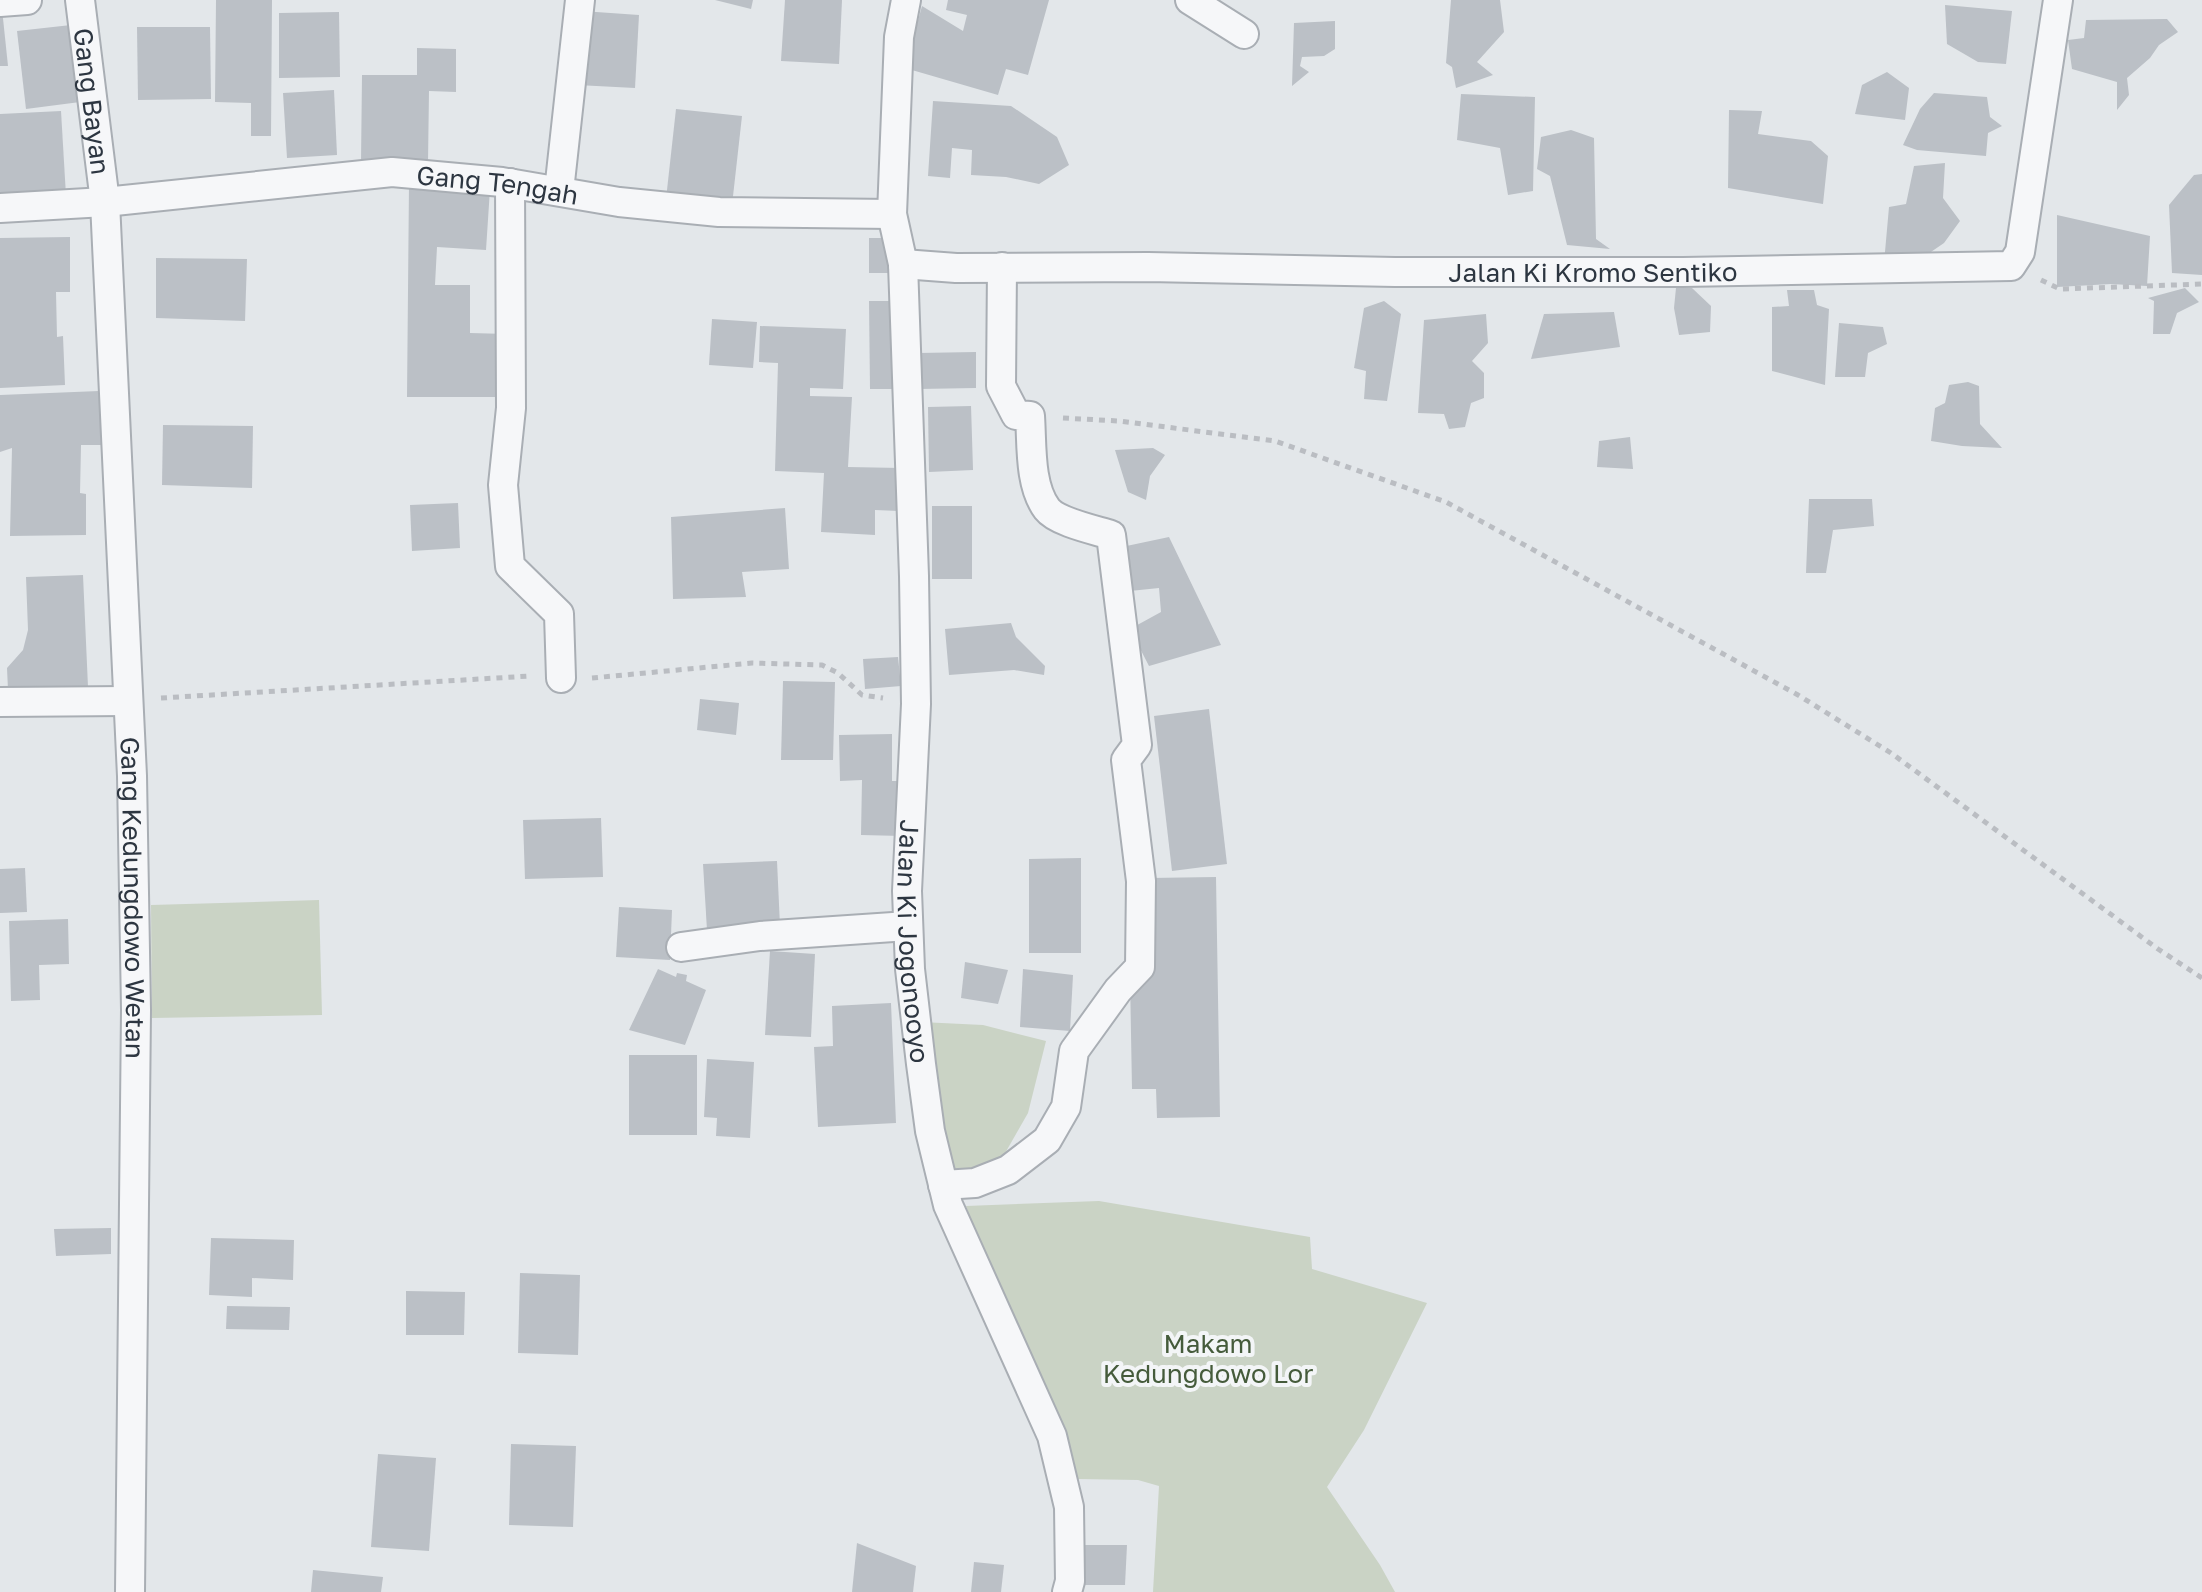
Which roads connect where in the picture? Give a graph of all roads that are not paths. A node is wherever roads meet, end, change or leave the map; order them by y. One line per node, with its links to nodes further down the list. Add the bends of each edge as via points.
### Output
1 (27, 0): 7 (street)
2 (80, 0): 11 (street, Gang Bayan)
3 (580, 0): 10 (street)
4 (906, 0): 13 (street, Jalan Ki Jogonooyo, via 899,37)
5 (1190, 0): 8 (street)
6 (2058, 0): 15 (street, Jalan Ki Kromo Sentiko, via 2020,252 2011,266 1577,272)
7 (0, 2)
8 (1244, 34)
9 (510, 183): 10 (street, Gang Tengah); 11 (street, Gang Tengah, via 392,172); 16 (street, via 511,408 503,485 510,566 559,614)
10 (559, 191): 13 (street, Gang Tengah, via 719,212)
11 (105, 202): 12 (street, Gang Tengah); 17 (street, Gang Kedungdowo Wetan)
12 (0, 208)
13 (892, 214): 14 (street, Jalan Ki Jogonooyo)
14 (903, 264): 15 (street, Jalan Ki Kromo Sentiko); 19 (street, Jalan Ki Jogonooyo, via 916,704)
15 (1002, 267): 21 (street, via 1001,386 1016,415 1030,416 1036,484 1048,510 1111,535 1137,745 1126,760 1141,881 1140,967 1074,1051 1066,1107 1047,1140 1008,1170 975,1183)
16 (561, 678)
17 (127, 701): 18 (street); 22 (street, Gang Kedungdowo Wetan, via 136,1010)
18 (0, 702)
19 (908, 926): 20 (street); 21 (street, Jalan Ki Jogonooyo, via 930,1131)
20 (681, 947)
21 (943, 1185): 23 (street, Jalan Ki Jogonooyo, via 1052,1436 1069,1507)
22 (130, 1592)
23 (1067, 1592)

